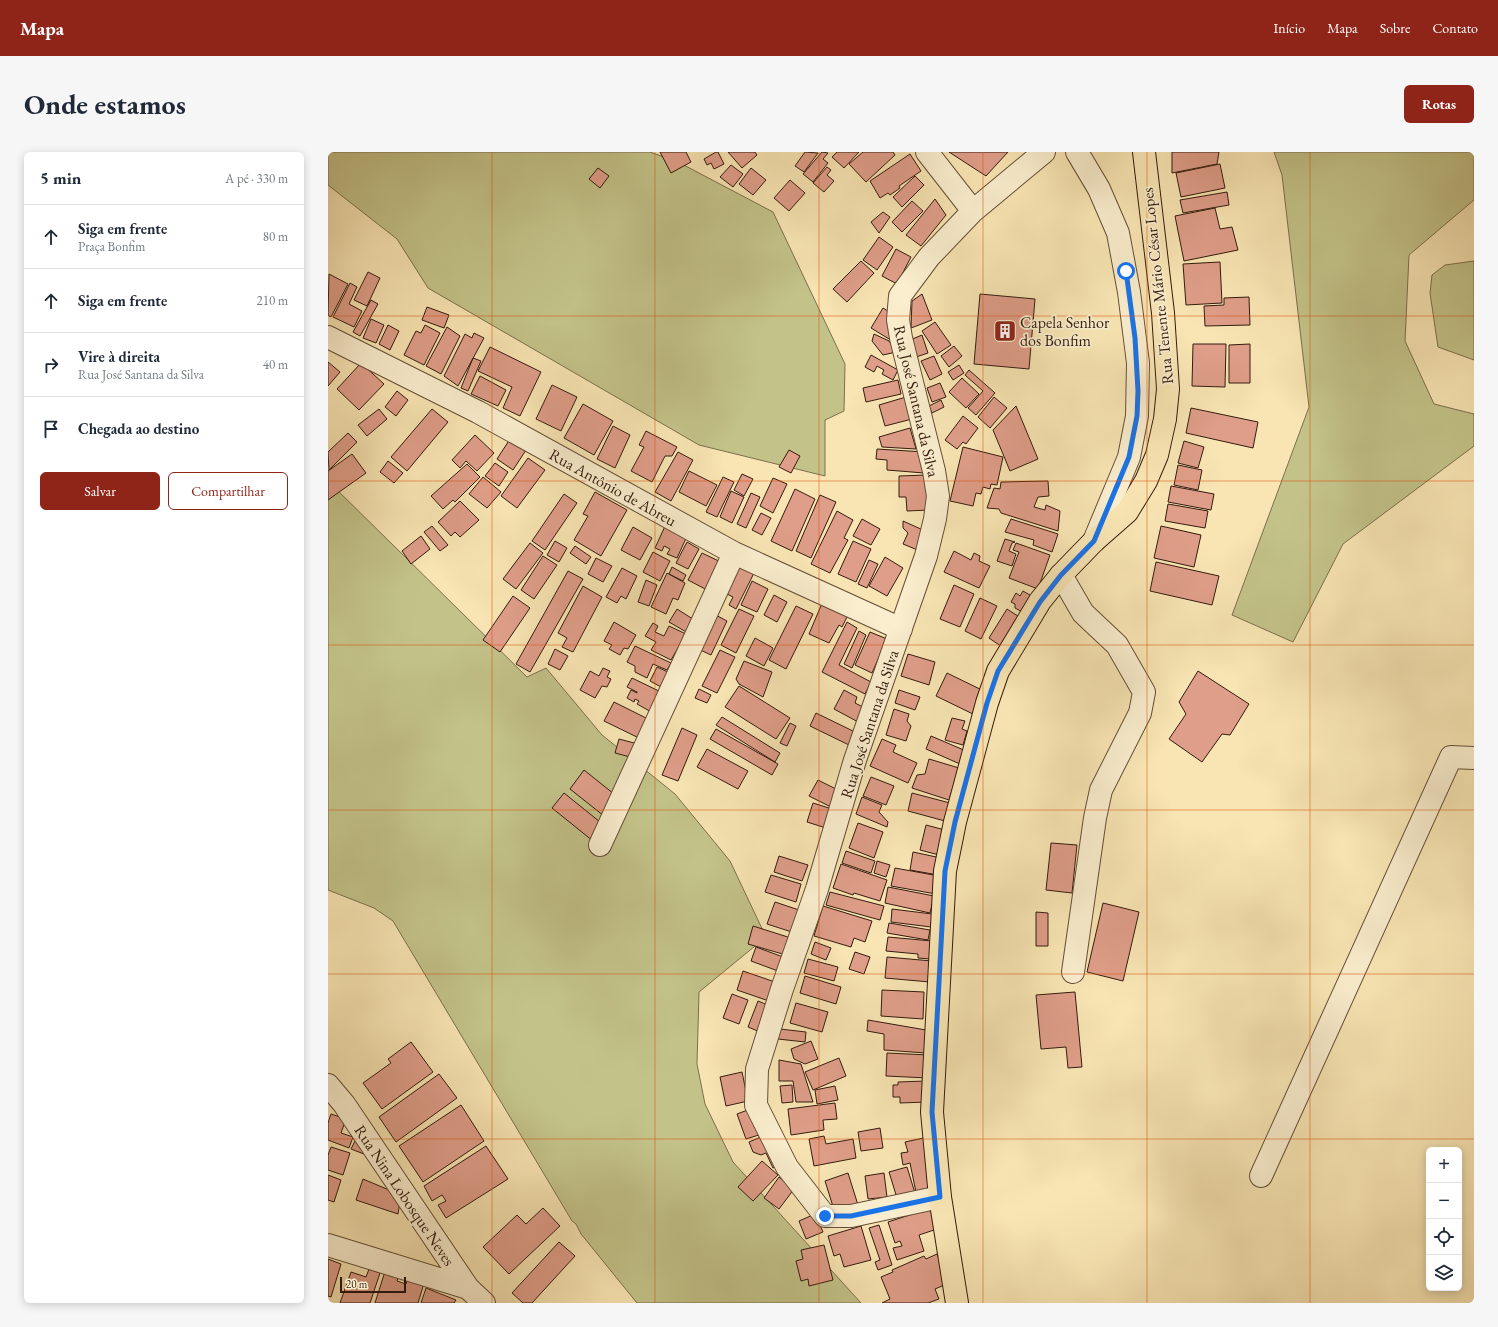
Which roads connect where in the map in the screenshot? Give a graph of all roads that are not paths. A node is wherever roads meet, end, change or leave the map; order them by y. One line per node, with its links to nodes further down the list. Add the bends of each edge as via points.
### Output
1 (927, 152): 5 (street)
2 (1044, 152): 5 (street, Rua José Santana da Silva)
3 (1078, 152): 7 (street, via 1099,189 1118,233 1138,363 1137,416 1129,457)
4 (1143, 152): 7 (main road, Rua Tenente Mário César Lopes, via 1163,313 1168,389 1165,419 1157,455 1146,481 1127,512)
5 (972, 211): 10 (street, Rua José Santana da Silva, via 929,257 900,296 898,320 901,338 938,496 926,556)
6 (328, 337): 8 (street, Rua Antônio de Abreu, via 478,412)
7 (1094, 541): 9 (main road, Rua Tenente Mário César Lopes)
8 (734, 553): 10 (street, Rua Antônio de Abreu); 12 (street)
9 (1061, 575): 13 (street, via 1083,613 1117,645 1144,692 1140,713 1101,790); 16 (main road, Rua Tenente Mário César Lopes, via 1040,602 998,671 987,703 945,871 932,1112)
10 (901, 629): 16 (street, Rua José Santana da Silva, via 855,760 817,889 768,1031 757,1069 756,1105 787,1167 825,1216 851,1216)
11 (1474, 758): 15 (street, via 1451,757)
12 (600, 845)
13 (1073, 972)
14 (328, 1085): 18 (street, Rua Nina Lobosque Neves, via 344,1104)
15 (1261, 1176)
16 (940, 1197): 20 (main road, Rua Tenente Mário César Lopes)
17 (328, 1245): 18 (street)
18 (468, 1288): 19 (street, Rua Nina Lobosque Neves)
19 (484, 1303)
20 (957, 1303)

